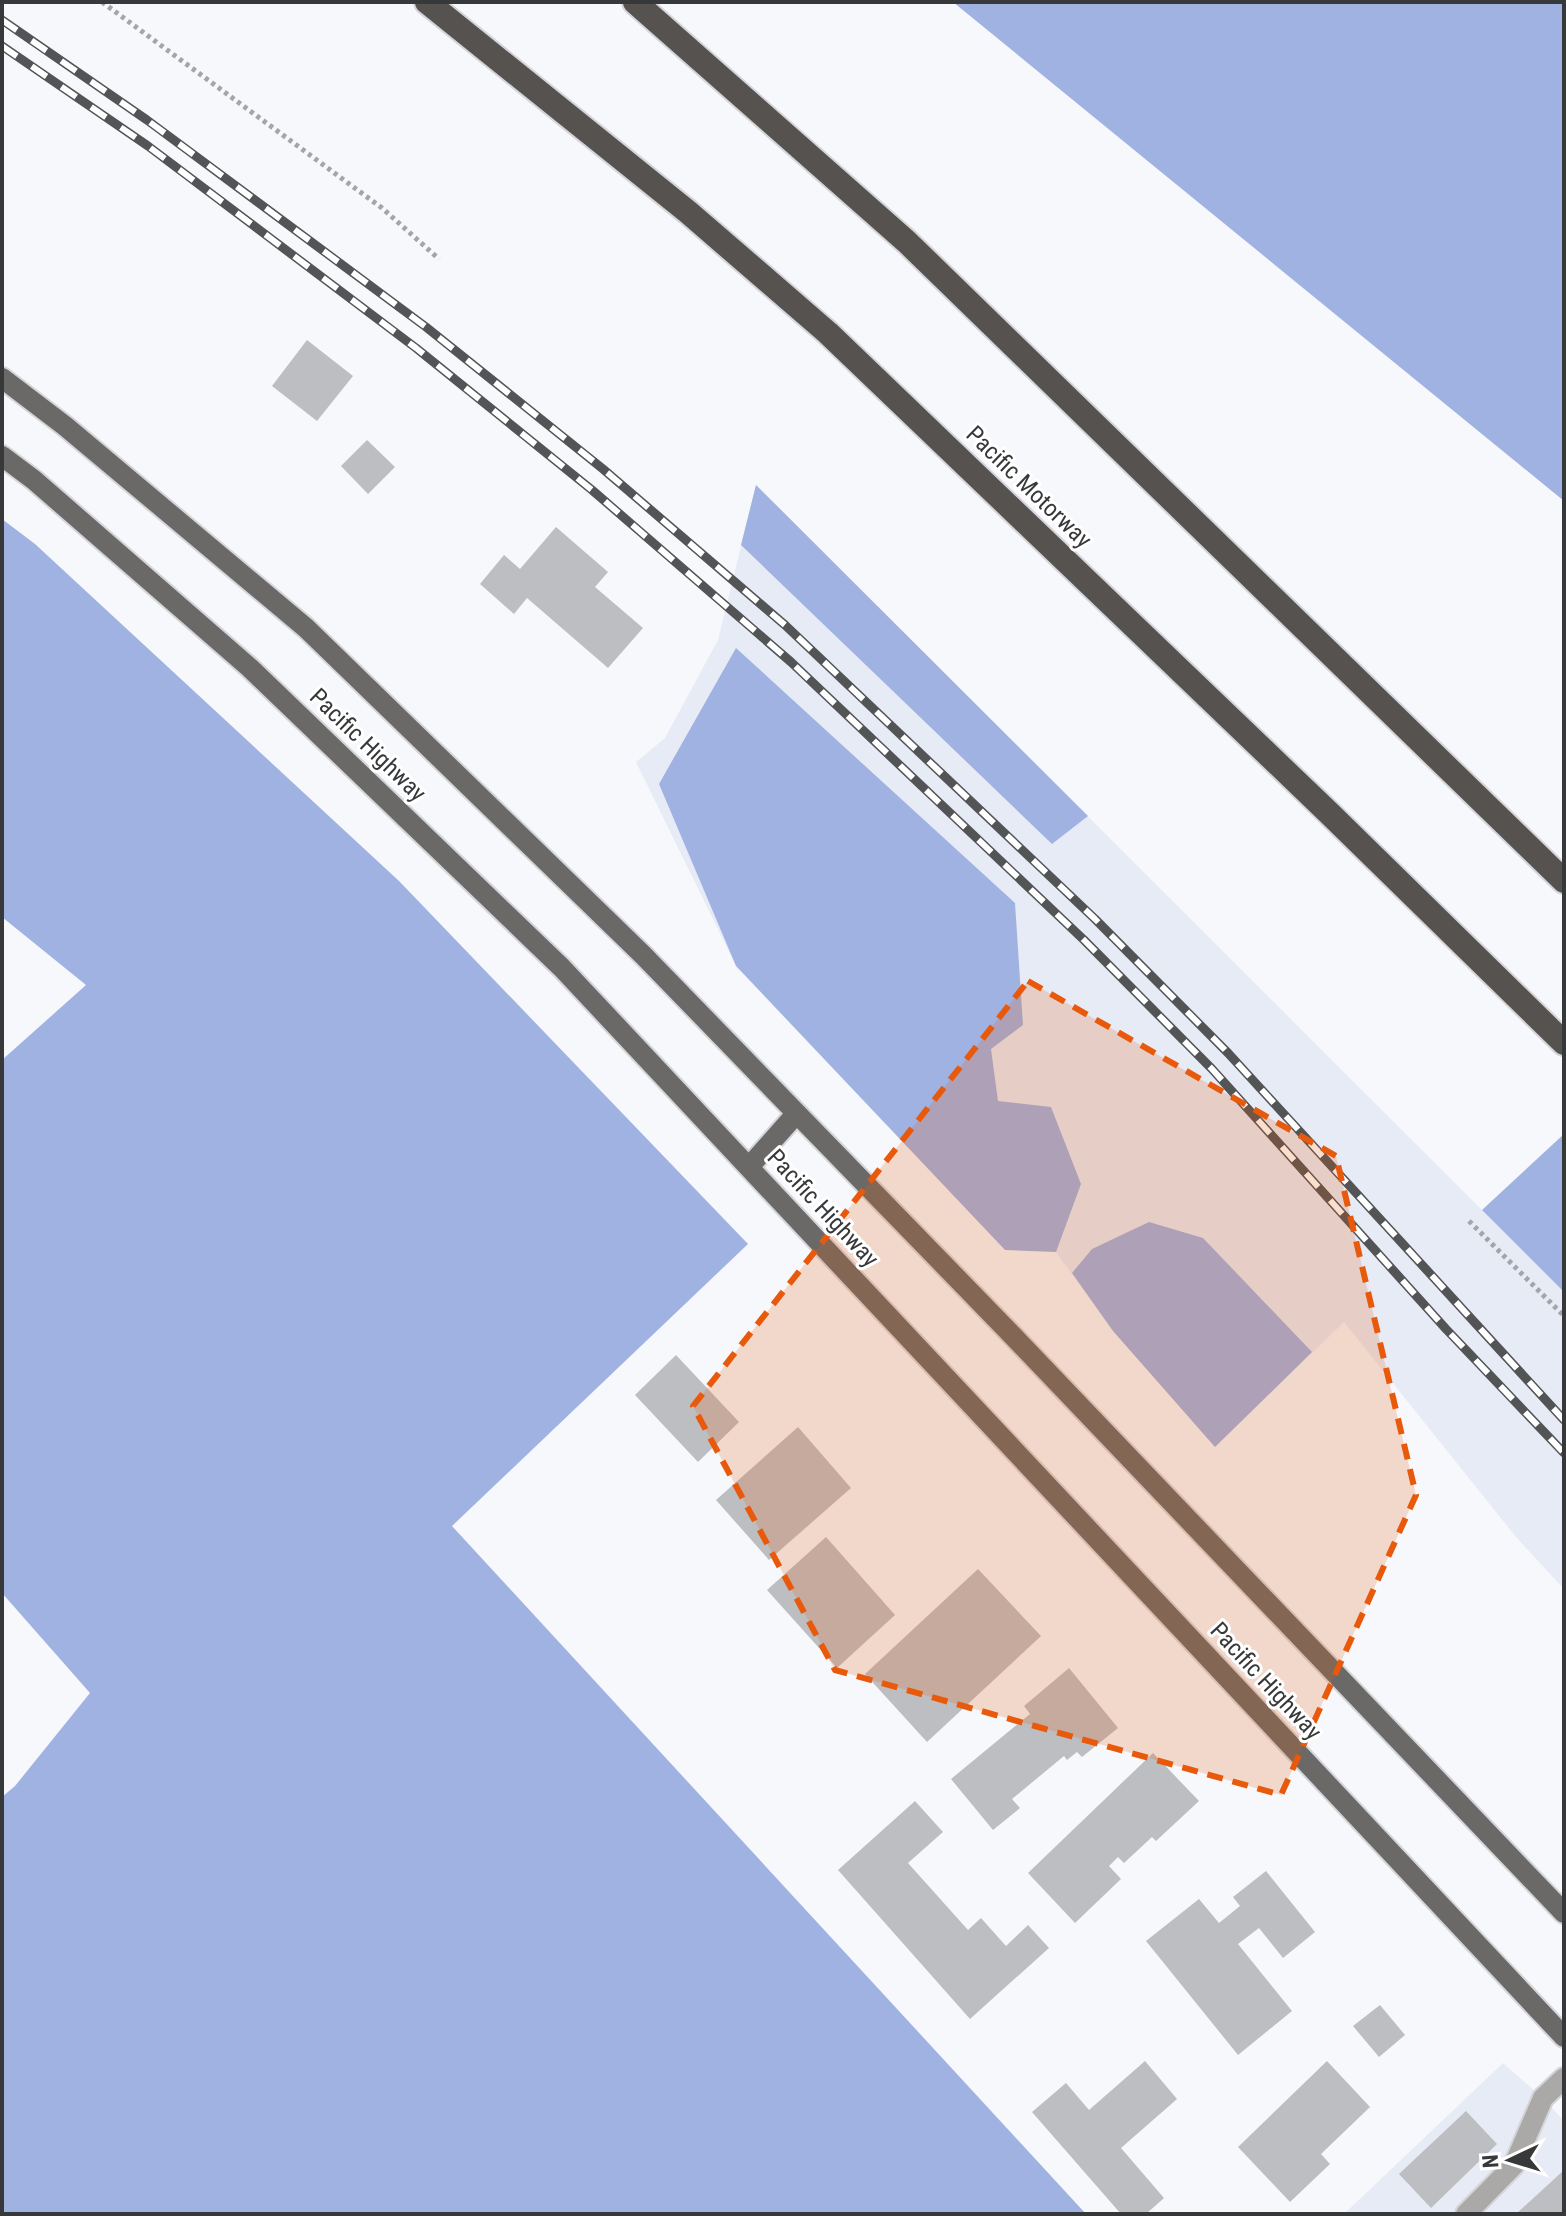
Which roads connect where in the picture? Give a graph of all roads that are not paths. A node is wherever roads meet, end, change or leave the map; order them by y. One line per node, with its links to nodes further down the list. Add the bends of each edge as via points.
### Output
1 (427, 2): 6 (highway, Pacific Motorway, via 688,212 828,333)
2 (635, 2): 5 (highway, via 907,242)
3 (2, 378): 7 (main road, Pacific Highway, via 306,628 643,955)
4 (2, 456): 8 (main road, Pacific Highway, via 250,668 562,968)
5 (1564, 881)
6 (1564, 1043)
7 (796, 1114): 8 (main road); 9 (main road, Pacific Highway)
8 (749, 1167): 10 (main road, Pacific Highway)
9 (1564, 1913)
10 (1564, 2037)
11 (1564, 2078): 12 (lane, via 1543,2098 1514,2165)
12 (1466, 2214)

